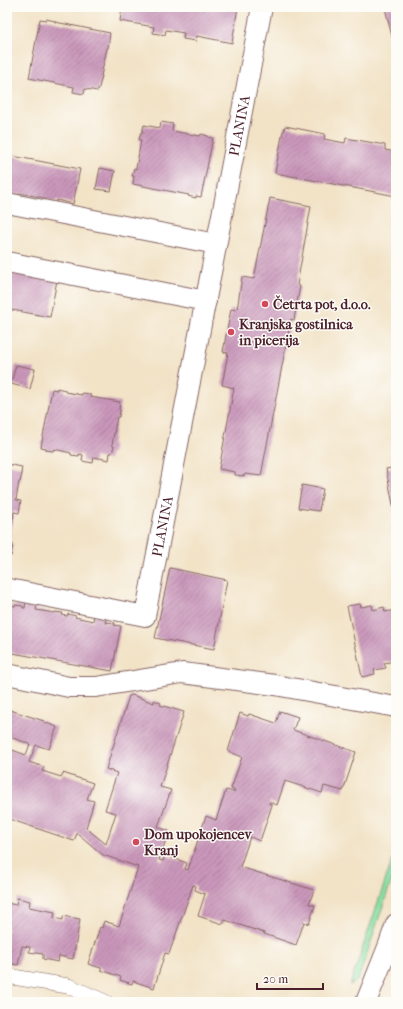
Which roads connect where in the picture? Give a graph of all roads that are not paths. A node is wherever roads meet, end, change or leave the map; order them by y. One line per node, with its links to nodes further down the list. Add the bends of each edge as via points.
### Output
1 (262, 7): 3 (street, PLANINA)
2 (7, 203): 3 (street)
3 (216, 244): 5 (street, PLANINA)
4 (7, 262): 5 (street)
5 (206, 301): 6 (street, PLANINA, via 145,616)
6 (9, 589)
7 (7, 674): 8 (street, via 69,687 96,687 182,673 320,692)
8 (396, 707)
9 (396, 924): 10 (street)
10 (392, 949): 13 (street)
11 (7, 976): 12 (street, via 68,986)
12 (105, 1002)
13 (366, 1002)

